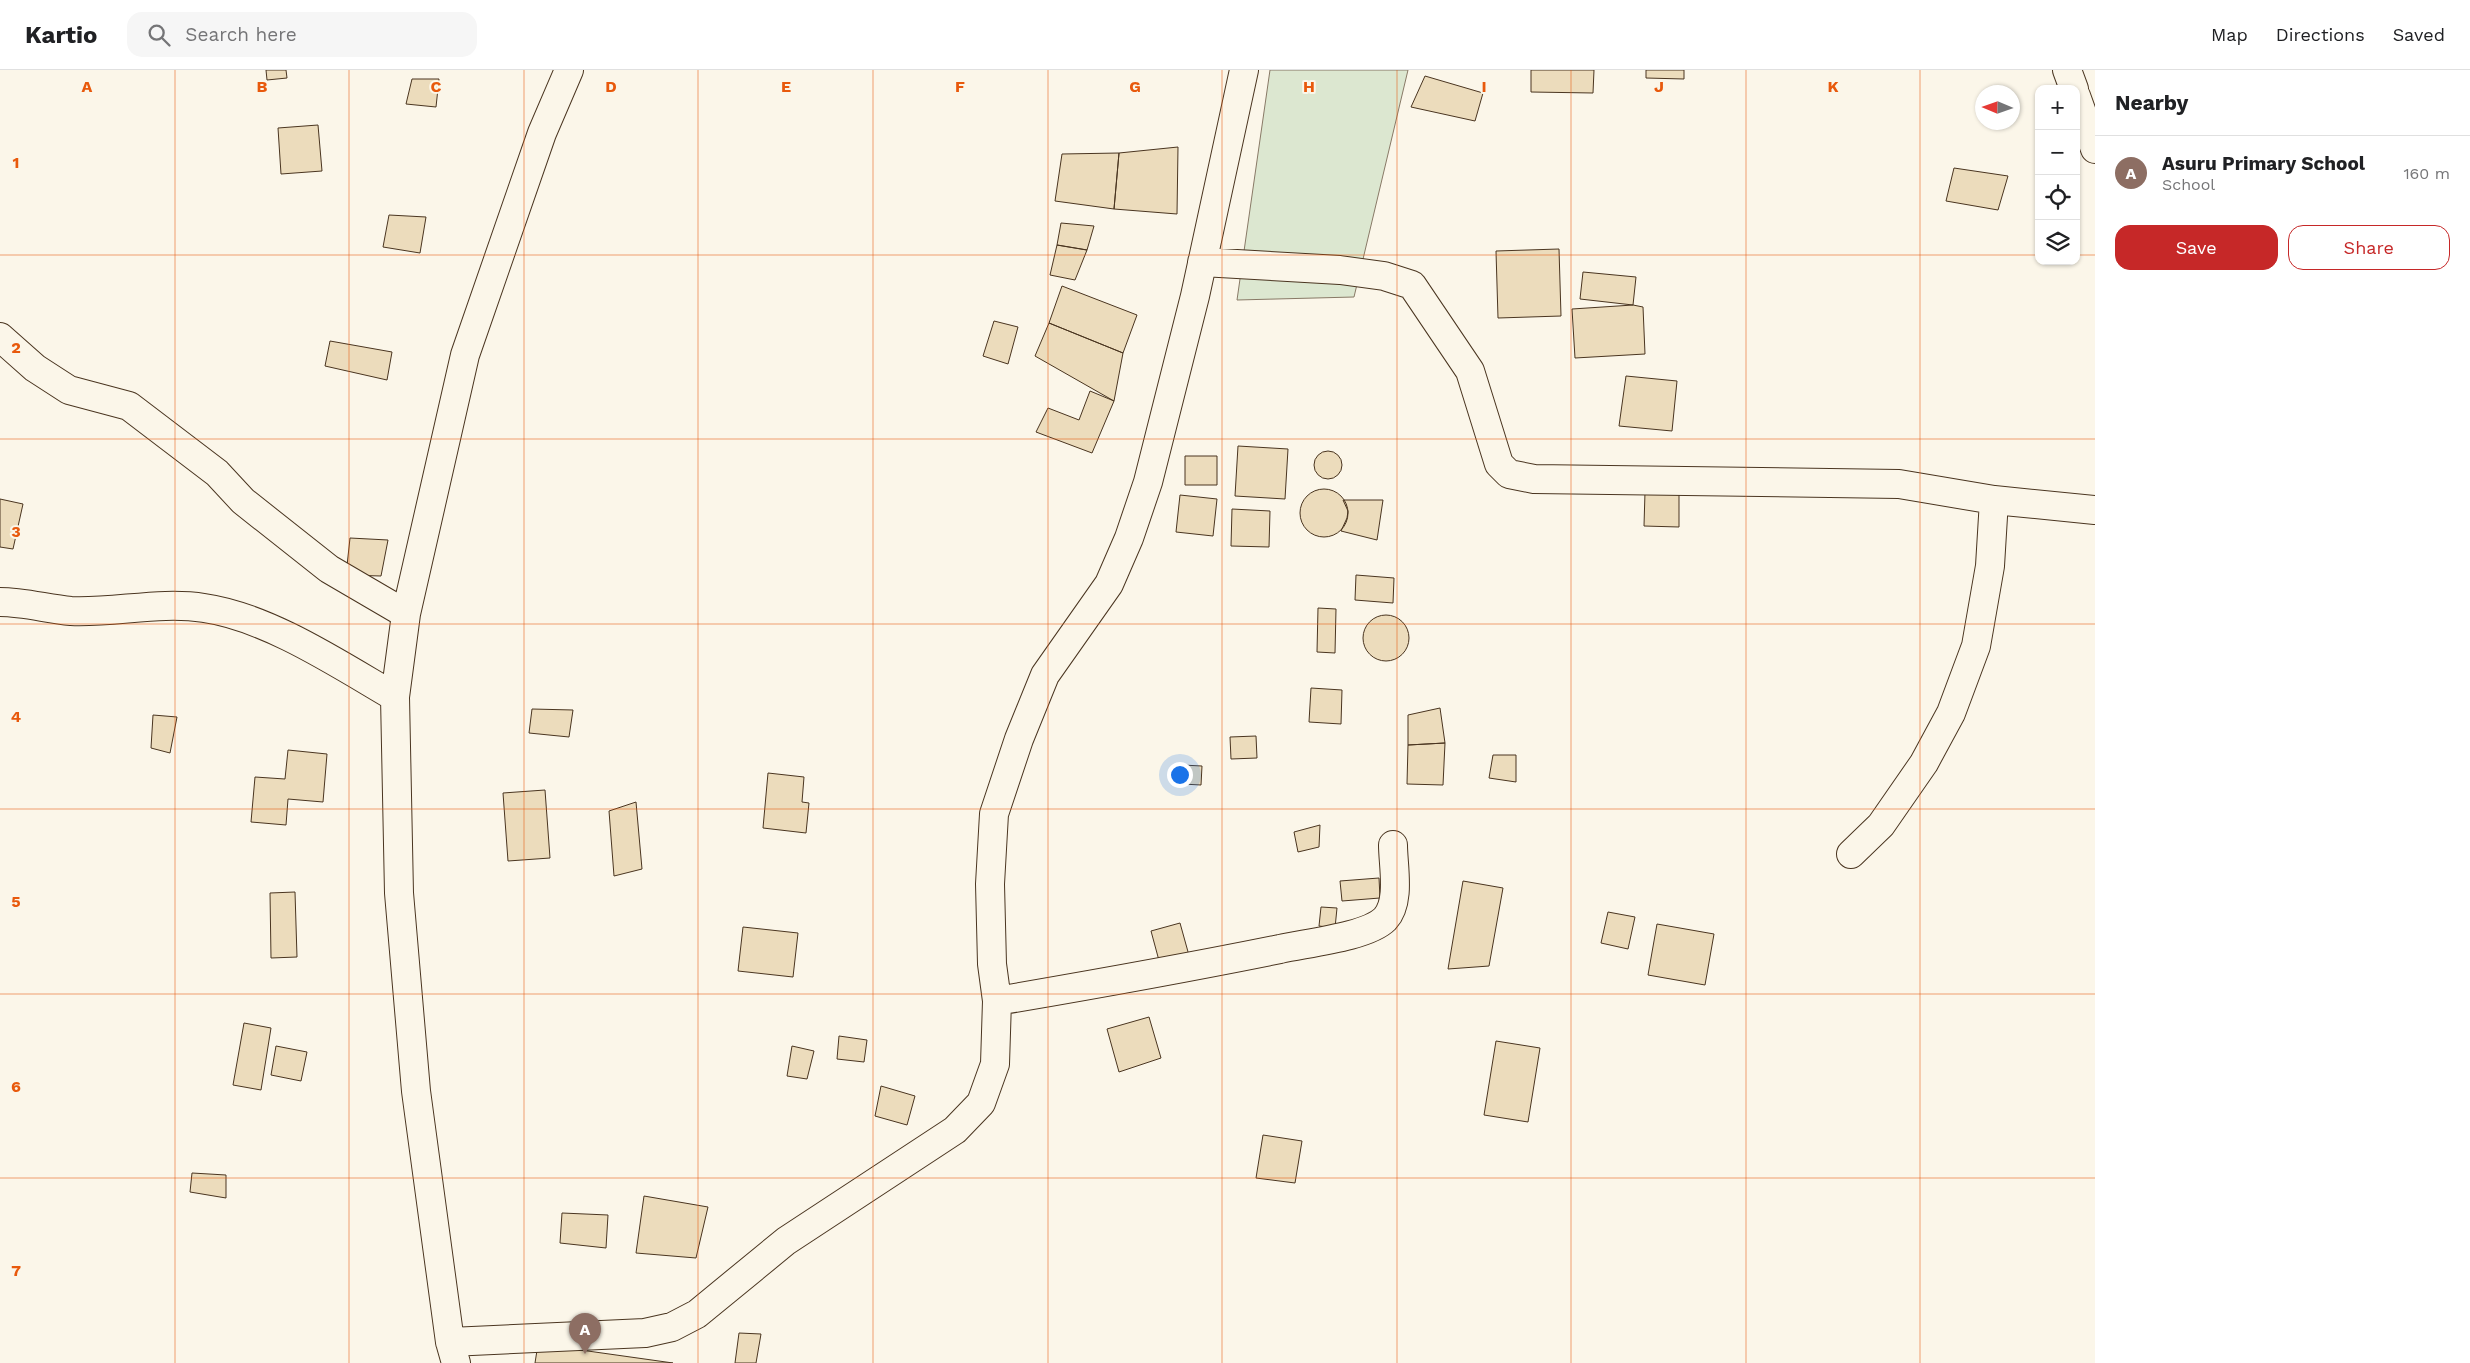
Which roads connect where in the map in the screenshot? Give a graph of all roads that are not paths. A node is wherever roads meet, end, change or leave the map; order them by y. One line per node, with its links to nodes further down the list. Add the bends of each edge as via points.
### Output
1 (569, 70): 12 (street, via 542,133 465,355)
2 (1244, 70): 7 (street)
3 (2067, 70): 4 (street)
4 (2073, 85)
5 (2080, 107): 6 (street)
6 (2095, 149)
7 (1202, 262): 9 (street, via 1340,270 1384,276 1412,286 1470,371 1499,464 1509,474 1534,479 1899,484); 16 (street, via 1164,426 1129,538 1109,584 1045,675 994,814 990,884 992,964)
8 (0, 337): 12 (street, via 35,368 69,390 129,406 217,473 244,501 329,570)
9 (1994, 500): 10 (street); 15 (street, via 1990,566 1976,646 1951,713 1924,763 1881,825)
10 (2095, 510)
11 (0, 602): 13 (street, via 72,611 160,606 228,613 298,642)
12 (406, 614): 13 (street)
13 (395, 697): 17 (street, via 402,933 416,1091)
14 (1393, 845): 16 (street, via 1391,908 1385,918 1371,928 1180,969)
15 (1851, 854)
16 (997, 1000): 17 (street, via 995,1064 981,1103 955,1130 786,1241 697,1314 672,1327 645,1333)
17 (453, 1353)

